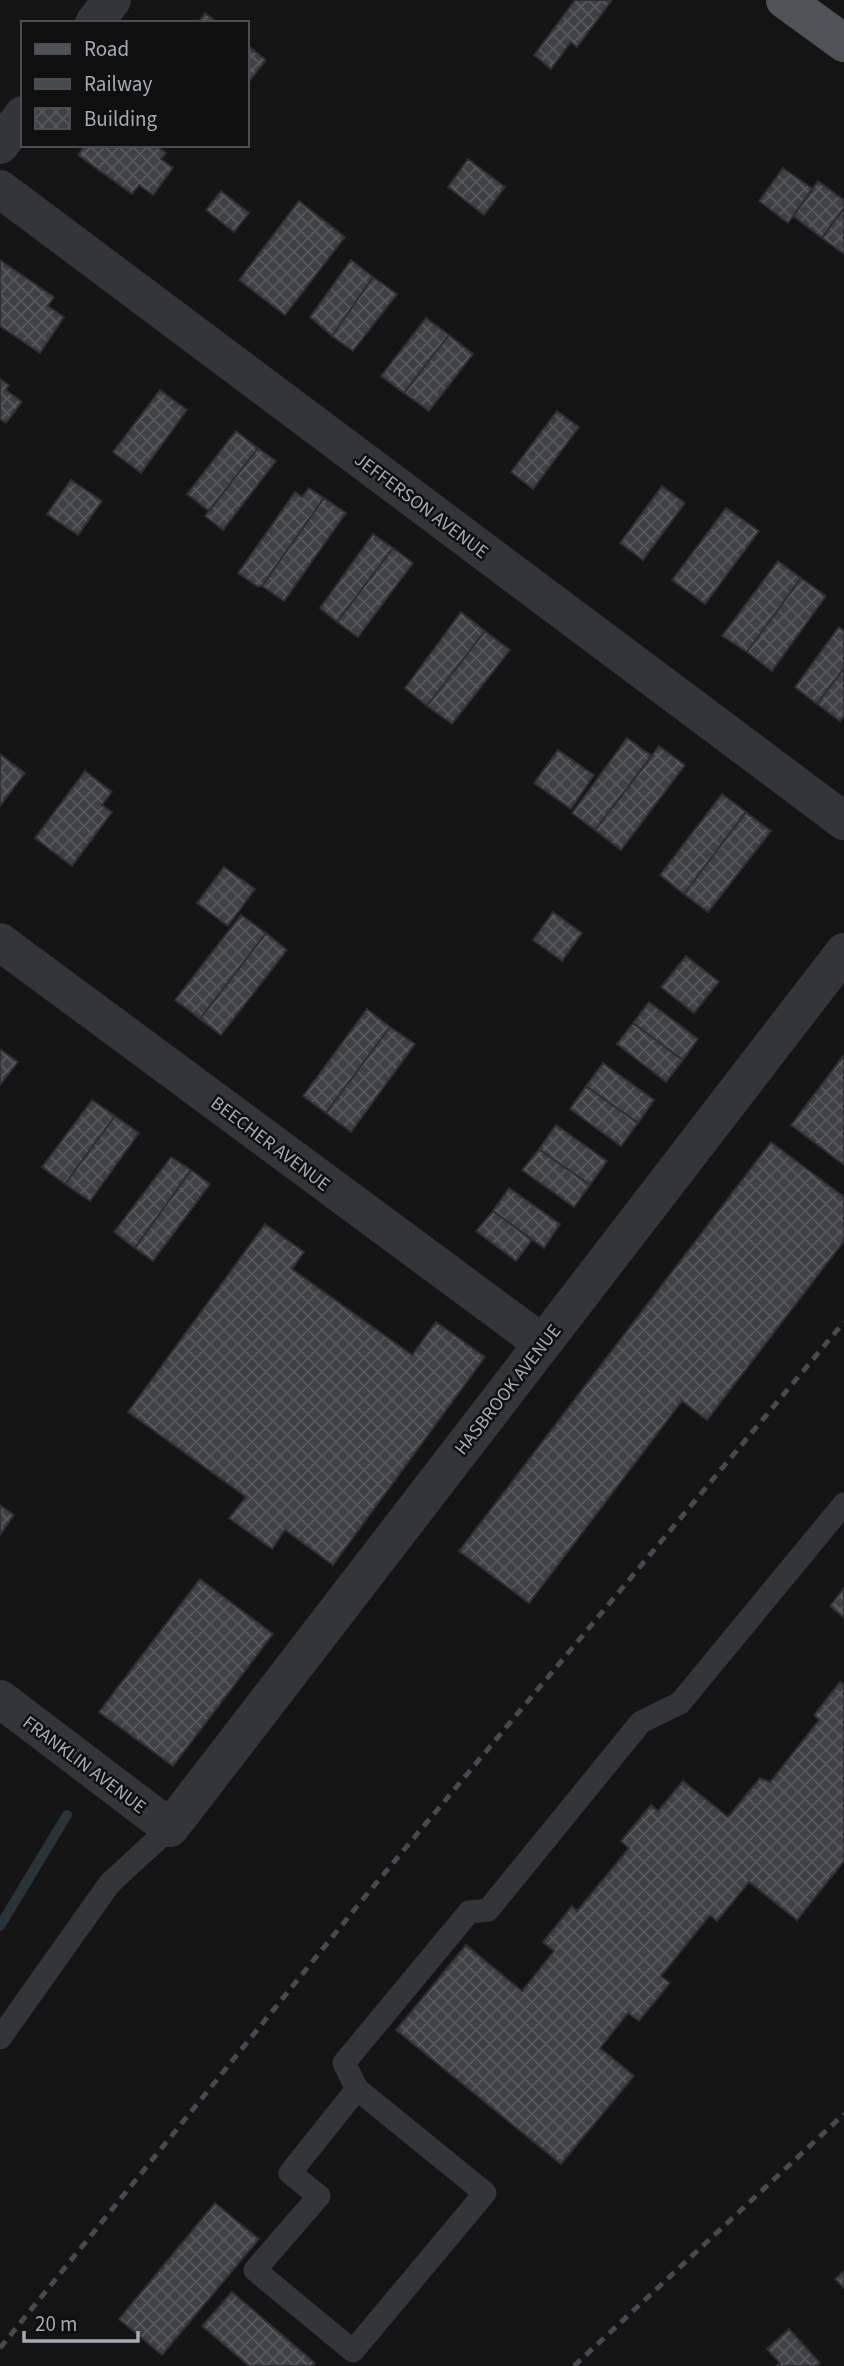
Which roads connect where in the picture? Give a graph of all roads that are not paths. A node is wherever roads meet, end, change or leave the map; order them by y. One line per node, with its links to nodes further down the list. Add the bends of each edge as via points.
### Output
1 (112, 0): 3 (street)
2 (785, 0): 4 (main road)
3 (96, 21)
4 (844, 43)
5 (21, 118): 6 (street)
6 (0, 145)
7 (0, 189): 8 (street, JEFFERSON AVENUE)
8 (844, 821)
9 (0, 942): 11 (street, BEECHER AVENUE)
10 (844, 952): 11 (street, HASBROOK AVENUE)
11 (542, 1343): 14 (street, HASBROOK AVENUE)
12 (844, 1504): 16 (lane, via 680,1703 641,1722 488,1910 469,1912 344,2063)
13 (0, 1699): 14 (street, FRANKLIN AVENUE)
14 (170, 1828): 15 (lane, via 110,1884)
15 (0, 2038)
16 (357, 2089): 16 (lane, via 485,2193 353,2351 256,2270 319,2196 290,2173)

